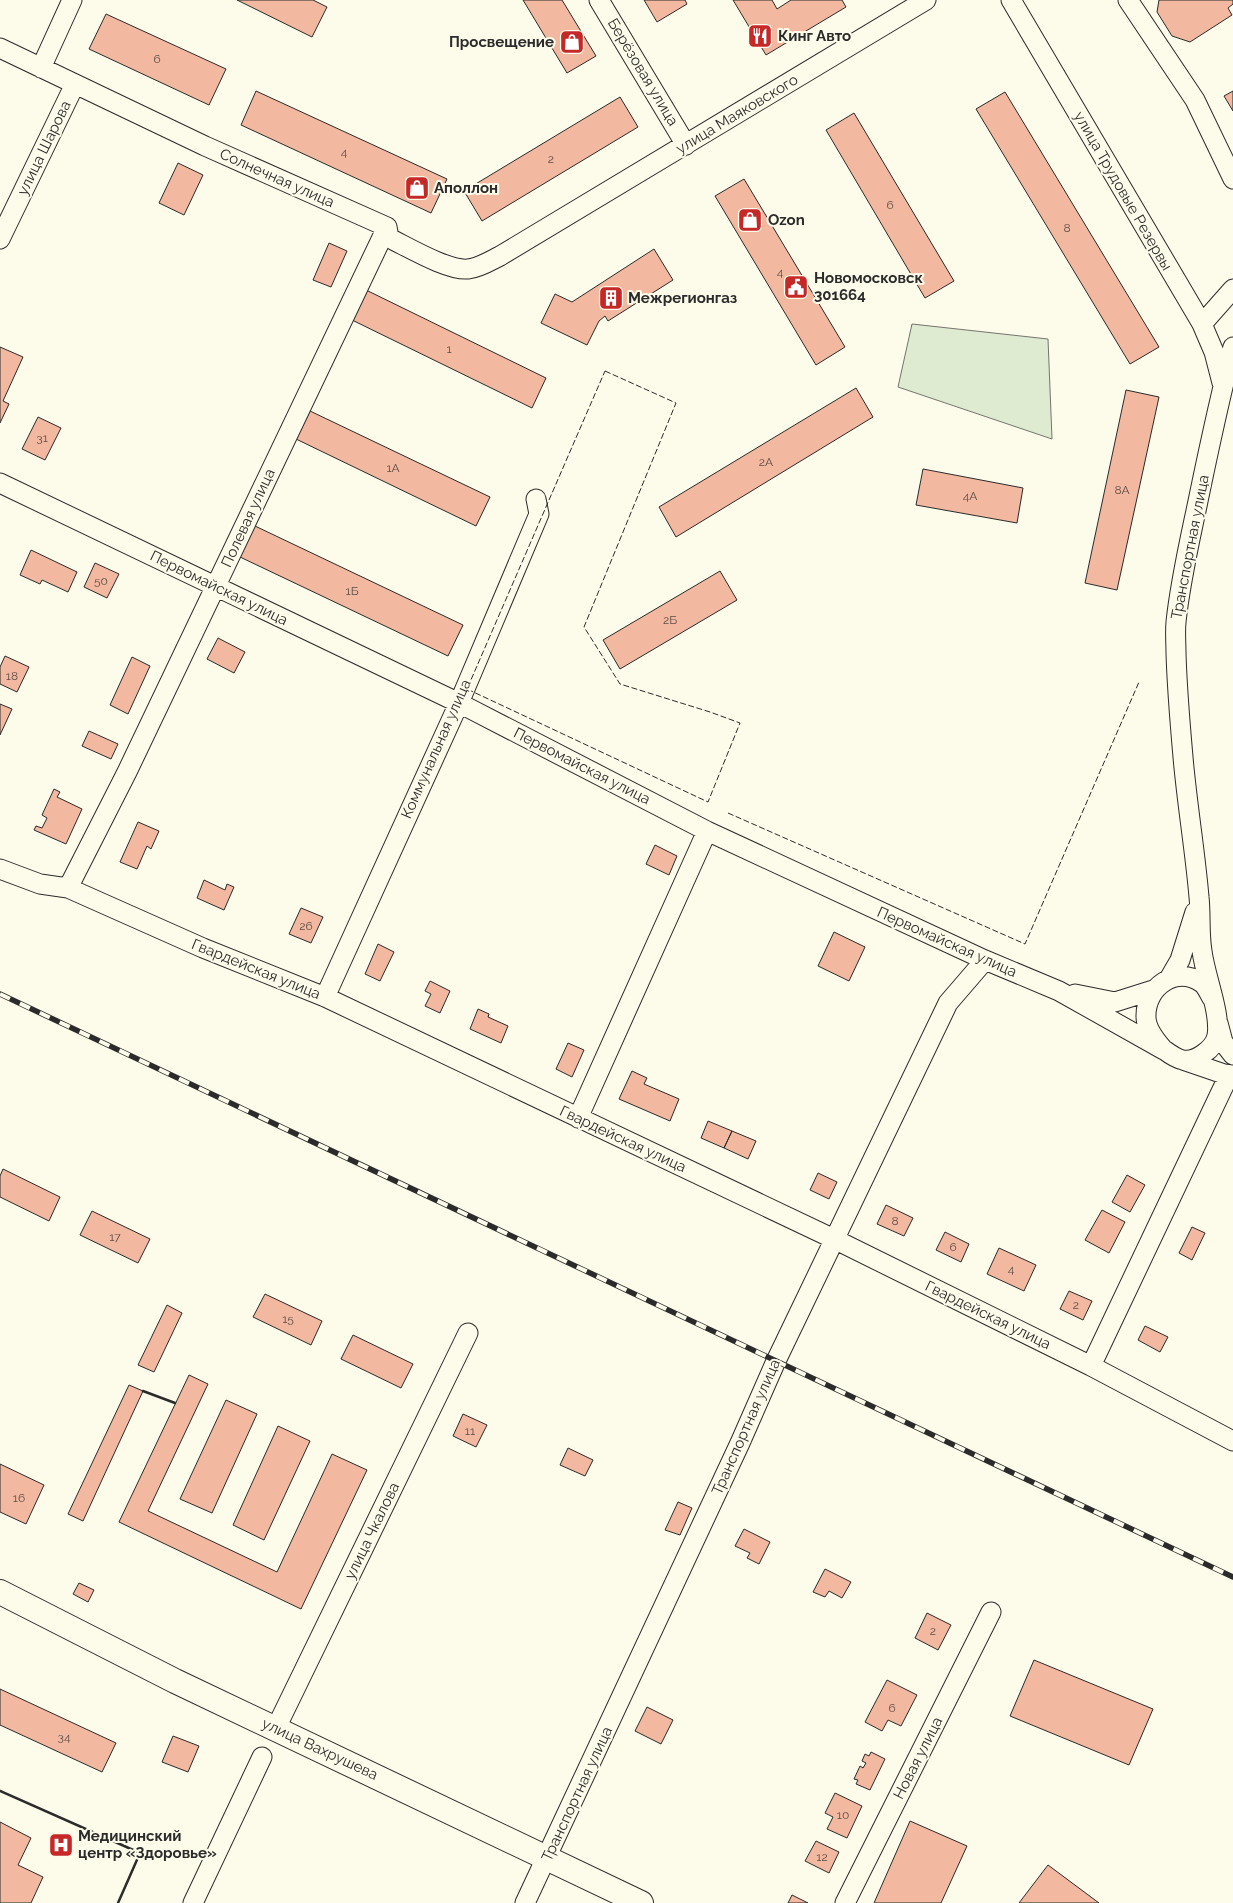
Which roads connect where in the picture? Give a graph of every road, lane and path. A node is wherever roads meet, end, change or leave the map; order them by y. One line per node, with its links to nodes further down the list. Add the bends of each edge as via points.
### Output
1 (72, 0): 7 (street)
2 (599, 0): 9 (street, Берёзовая улица)
3 (926, 0): 9 (street, улица Маяковского)
4 (1011, 0): 15 (street, улица Трудовые Резервы)
5 (1128, 0): 10 (street, via 1195,100)
6 (0, 48): 7 (street, Солнечная улица)
7 (41, 68): 8 (street, Солнечная улица)
8 (76, 84): 11 (street, Солнечная улица, via 204,146); 13 (street, улица Шарова)
9 (686, 145): 12 (street, улица Маяковского)
10 (1233, 179)
11 (387, 227): 12 (street, Солнечная улица, via 389,238 445,265 468,269 500,256); 21 (street, Полевая улица)
12 (548, 228)
13 (0, 239)
14 (1233, 289): 15 (street)
15 (1202, 324): 17 (street, улица Трудовые Резервы, via 1216,359)
16 (1233, 346): 17 (street, Транспортная улица)
17 (1221, 394): 18 (street); 26 (street, Транспортная улица, via 1181,582 1176,624 1176,676 1183,760)
18 (1233, 416)
19 (0, 483): 21 (street, Первомайская улица)
20 (536, 499): 22 (street, Коммунальная улица, via 539,514)
21 (216, 586): 22 (street, Первомайская улица); 25 (street, Полевая улица)
22 (459, 703): 23 (street, Первомайская улица); 31 (street, Коммунальная улица)
23 (707, 831): 27 (street, Первомайская улица); 38 (street)
24 (0, 869): 25 (street, Гвардейская улица, via 40,884)
25 (68, 888): 31 (street, Гвардейская улица, via 203,948)
26 (1200, 899): 28 (street, via 1180,960); 32 (street, Транспортная улица, via 1200,941)
27 (985, 960): 30 (street, Первомайская улица); 39 (street, Транспортная улица, via 948,1003)
28 (1169, 979): 29 (street); 32 (street, via 1180,977 1203,984)
29 (1153, 990): 30 (street, via 1115,1002); 34 (street, via 1146,1019)
30 (1059, 991): 34 (street, Первомайская улица)
31 (325, 997): 38 (street, Гвардейская улица)
32 (1212, 998): 33 (street)
33 (1218, 1020): 35 (street, via 1223,1042); 36 (street, via 1217,1037 1212,1048 1198,1057)
34 (1164, 1050): 36 (street)
35 (1233, 1055)
36 (1183, 1060): 37 (street)
37 (1231, 1075): 41 (street)
38 (578, 1118): 39 (street, Гвардейская улица)
39 (834, 1239): 41 (street, Гвардейская улица); 47 (street, Транспортная улица)
40 (468, 1333): 45 (street, улица Чкалова)
41 (1091, 1366): 42 (street, Гвардейская улица)
42 (1233, 1441)
43 (0, 1592): 45 (main road, улица Вахрушева, via 175,1682)
44 (991, 1612): 51 (street, Новая улица)
45 (276, 1728): 47 (main road, улица Вахрушева)
46 (262, 1757): 48 (street)
47 (548, 1857): 49 (street, Транспортная улица); 50 (main road, улица Вахрушева)
48 (193, 1903)
49 (525, 1903)
50 (640, 1903)
51 (844, 1903)

